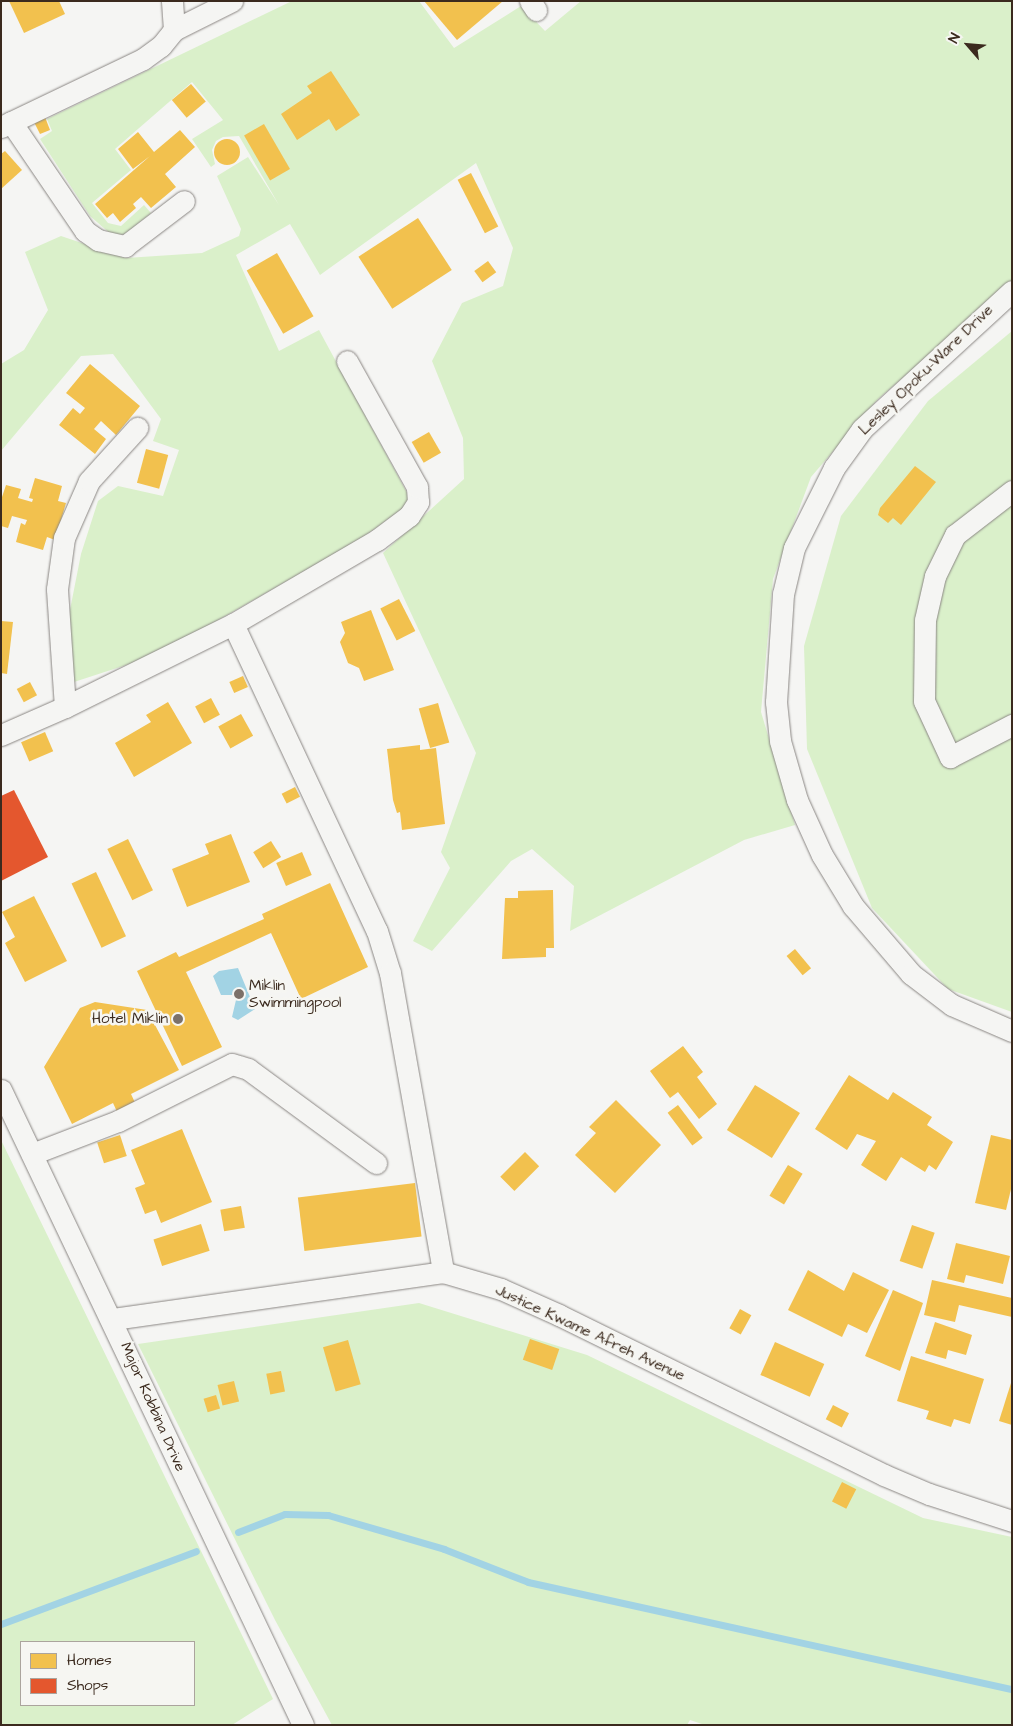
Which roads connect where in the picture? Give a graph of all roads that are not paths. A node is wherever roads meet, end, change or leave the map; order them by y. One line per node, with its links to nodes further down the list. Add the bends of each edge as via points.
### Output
1 (172, 1): 3 (street)
2 (232, 1): 3 (street)
3 (174, 30): 4 (street, via 161,46 143,59)
4 (6, 124): 5 (street, via 85,231 98,240 125,246)
5 (184, 201)
6 (1012, 291): 14 (street, Lesley Opoku-Ware Drive, via 862,429 834,468 794,548 783,594 776,702 780,741 797,800 822,856 853,906 911,974 952,1005)
7 (347, 361): 10 (street, via 418,487 418,502 409,516 377,540)
8 (137, 428): 11 (street, via 89,481 64,538 57,589)
9 (1012, 491): 12 (street, via 955,535 935,576 925,620 924,701 950,757)
10 (233, 624): 11 (street); 18 (street, via 377,931 390,973)
11 (65, 707): 13 (street)
12 (1012, 725)
13 (1, 734)
14 (1012, 1031)
15 (1, 1090): 16 (street, Major Kobbina Drive)
16 (32, 1154): 17 (street, via 118,1121 232,1064 248,1069); 19 (street, Major Kobbina Drive)
17 (376, 1163)
18 (443, 1272): 19 (street, Justice Kwame Afreh Avenue); 20 (street, Justice Kwame Afreh Avenue, via 501,1289 534,1304 884,1475 929,1494)
19 (113, 1319): 21 (street, Major Kobbina Drive, via 219,1552)
20 (1012, 1521)
21 (303, 1725)

